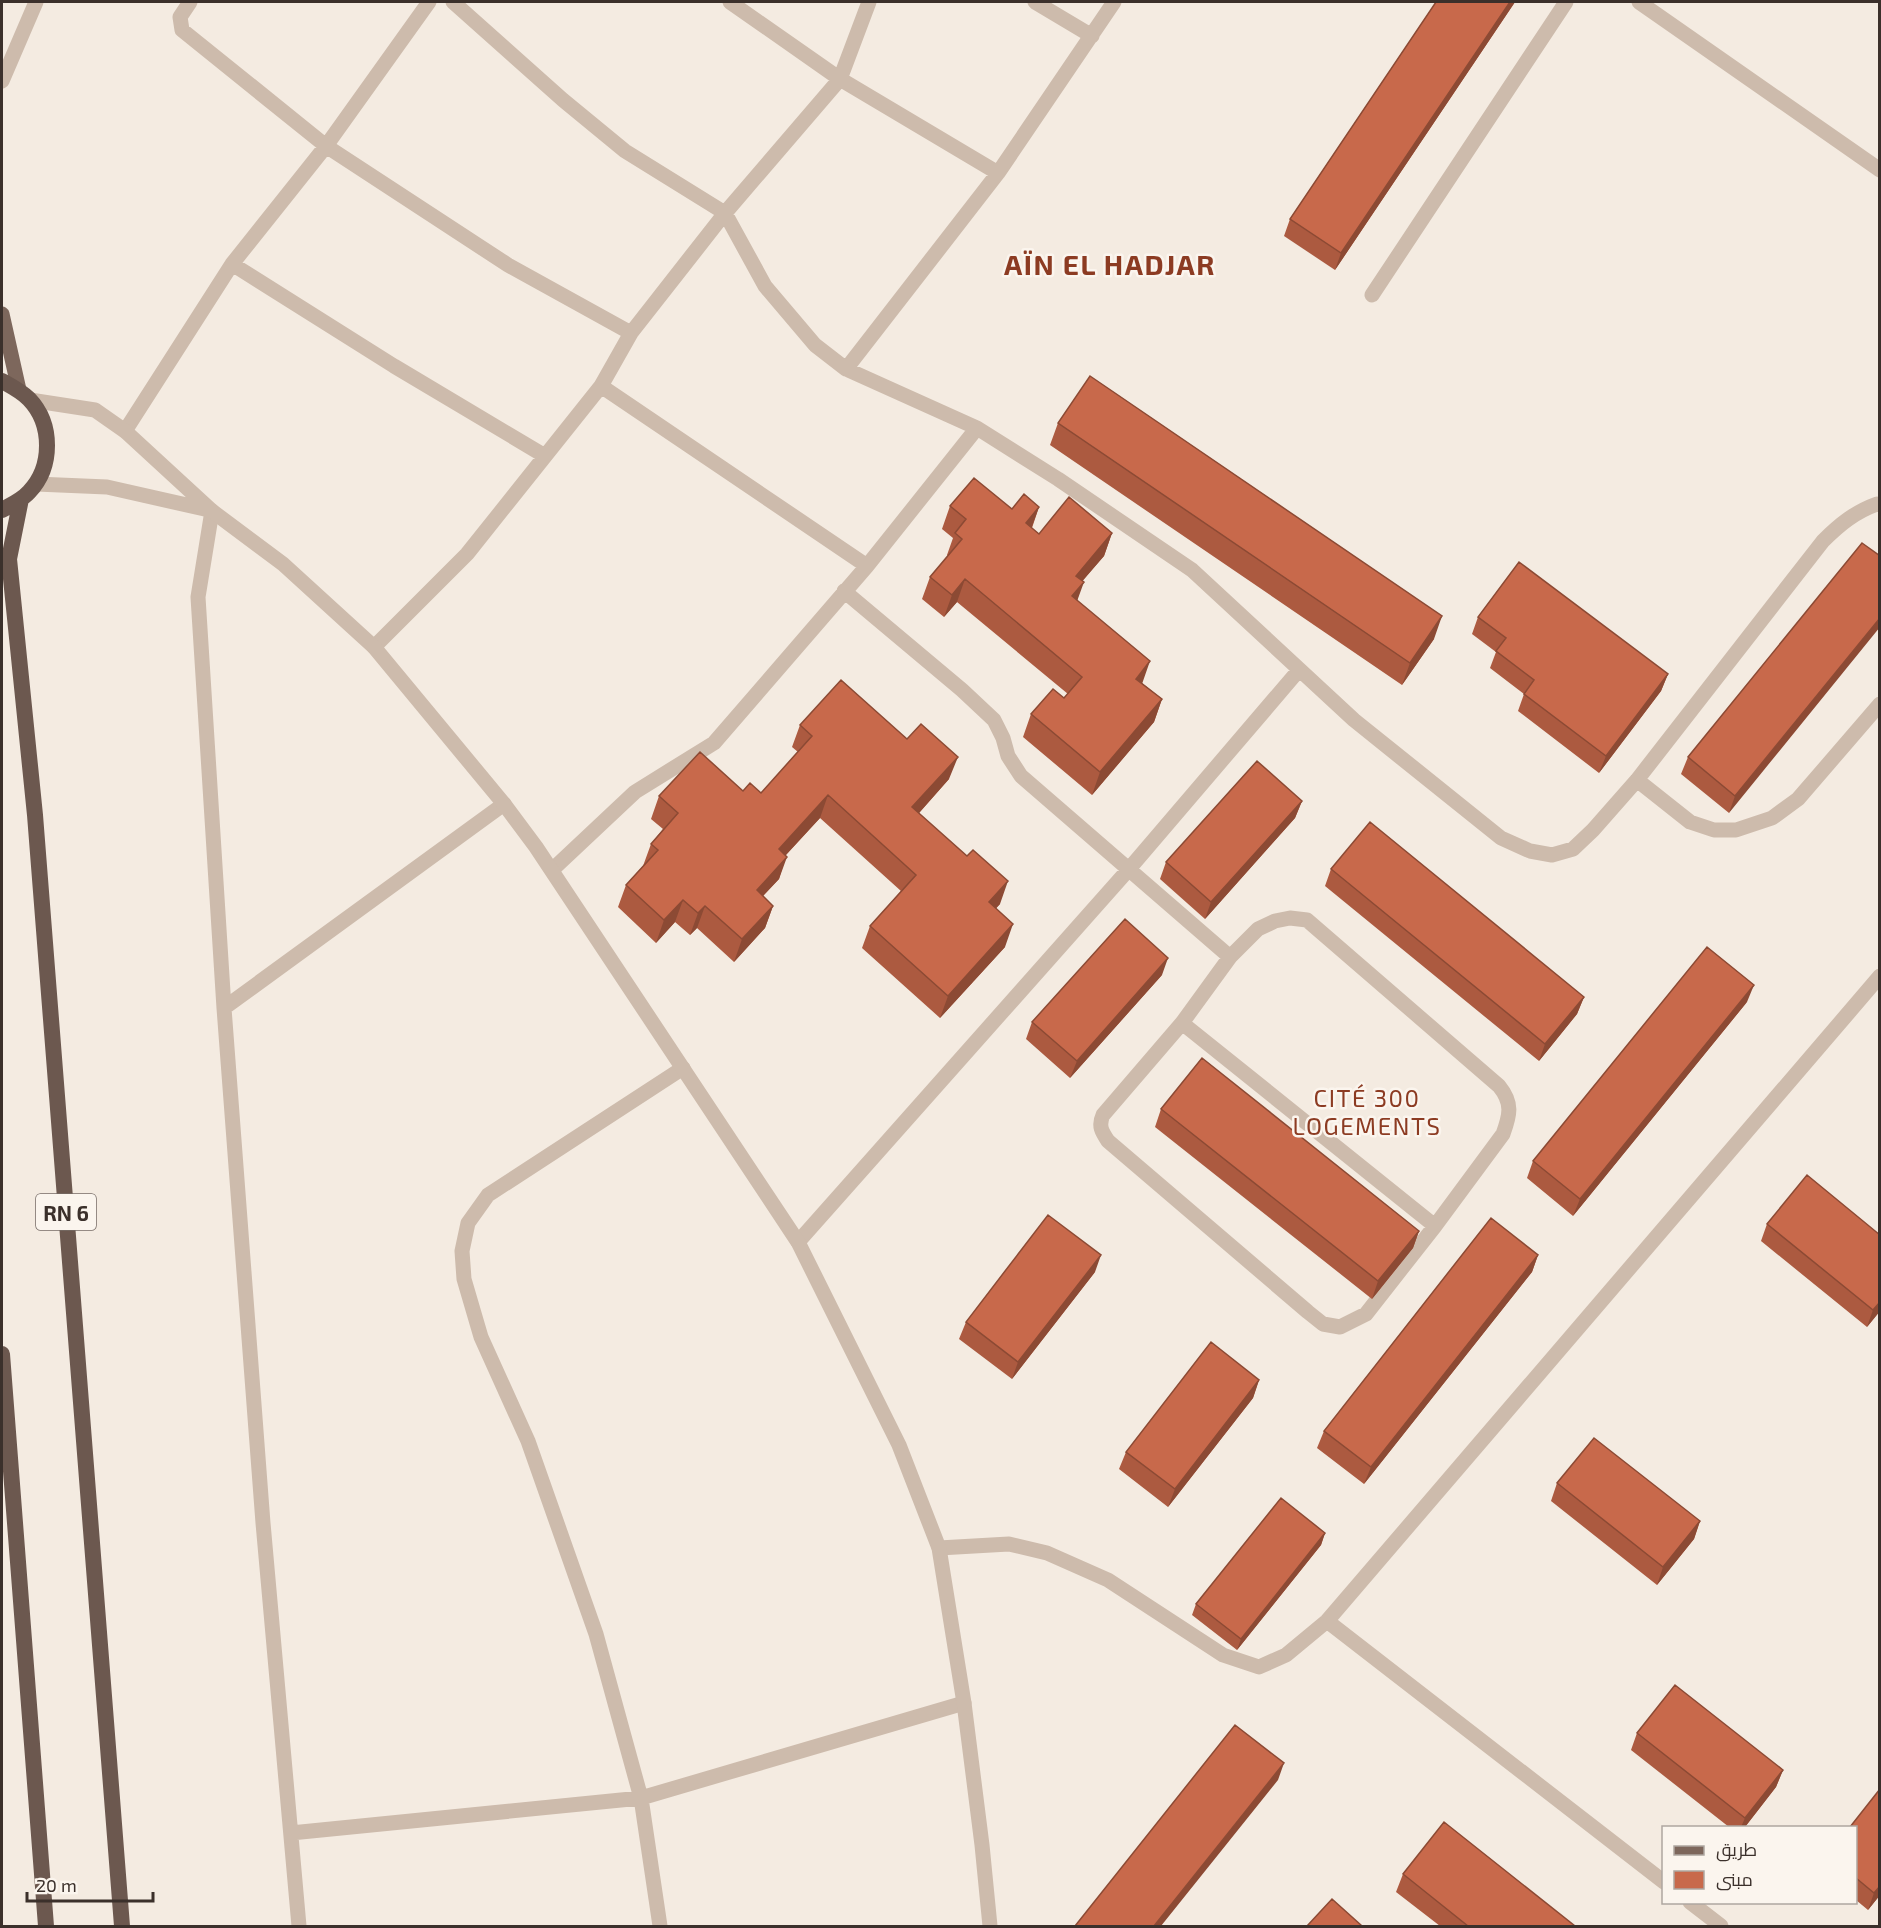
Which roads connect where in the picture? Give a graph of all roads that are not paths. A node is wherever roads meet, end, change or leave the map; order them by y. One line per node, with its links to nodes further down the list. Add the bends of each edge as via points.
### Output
1 (36, 2): 13 (street)
2 (190, 2): 14 (street, via 180,16 182,30)
3 (429, 2): 14 (street)
4 (453, 2): 17 (street, via 625,151)
5 (730, 2): 12 (street)
6 (869, 2): 12 (street)
7 (1035, 2): 11 (street)
8 (1114, 2): 11 (street)
9 (1566, 2): 19 (street)
10 (1639, 2): 15 (street)
11 (1092, 36): 16 (street)
12 (840, 80): 16 (street); 17 (street)
13 (2, 81)
14 (326, 146): 18 (street); 21 (street, via 508,265)
15 (1880, 170)
16 (998, 173): 22 (street)
17 (725, 213): 21 (street); 22 (street, via 765,286 815,345)
18 (232, 264): 27 (street); 28 (street)
19 (1372, 295)
20 (2, 314): 25 (main road)
21 (631, 333): 24 (street)
22 (846, 369): 26 (street)
23 (2, 381): 25 (highway)
24 (601, 386): 28 (street); 34 (street)
25 (25, 395): 27 (street, via 95,411); 29 (highway, via 43,419 48,441 45,464)
26 (977, 428): 34 (street); 37 (street, via 1192,570)
27 (125, 431): 33 (street)
28 (545, 456): 36 (street, via 467,554)
29 (36, 484): 30 (highway); 33 (street, via 108,487)
30 (21, 499): 32 (highway); 59 (highway, RN 6, via 9,559 35,815)
31 (1880, 505): 39 (street, via 1859,511 1823,540)
32 (2, 510)
33 (212, 511): 36 (street, via 283,564); 45 (street, via 198,597)
34 (867, 566): 35 (street)
35 (844, 591): 41 (street, via 994,720 1008,756 1021,776); 42 (street, via 714,743 636,792)
36 (374, 647): 40 (street)
37 (1299, 670): 39 (street, via 1354,720 1501,838 1530,851 1552,855 1574,849); 41 (street)
38 (1880, 704): 39 (street, via 1798,799 1772,818 1736,830 1714,830 1690,822)
39 (1637, 780)
40 (504, 804): 42 (street); 45 (street)
41 (1129, 869): 43 (street); 49 (street)
42 (552, 870): 47 (street)
43 (1230, 957): 46 (street); 48 (street, via 1258,929 1290,918 1306,920 1507,1094 1510,1106 1503,1134)
44 (1880, 976): 52 (street)
45 (224, 1008): 55 (street)
46 (1182, 1023): 48 (street); 48 (street, via 1103,1115 1101,1130 1108,1141 1308,1312 1323,1324 1340,1327 1366,1314)
47 (684, 1068): 49 (street); 54 (street, via 488,1195 468,1223 462,1251 464,1279 481,1337 528,1441 588,1612)
48 (1435, 1226)
49 (798, 1242): 51 (street, via 899,1445)
50 (2, 1354): 58 (highway)
51 (939, 1548): 52 (street, via 1009,1544 1047,1553 1108,1580 1223,1655 1259,1667 1286,1655); 53 (street)
52 (1327, 1622): 56 (street)
53 (964, 1703): 54 (street); 62 (street)
54 (641, 1798): 55 (street); 61 (street)
55 (291, 1833): 60 (street)
56 (1662, 1880)
57 (1693, 1904): 63 (street)
58 (46, 1926)
59 (122, 1926)
60 (299, 1926)
61 (660, 1926)
62 (990, 1926)
63 (1721, 1926)

